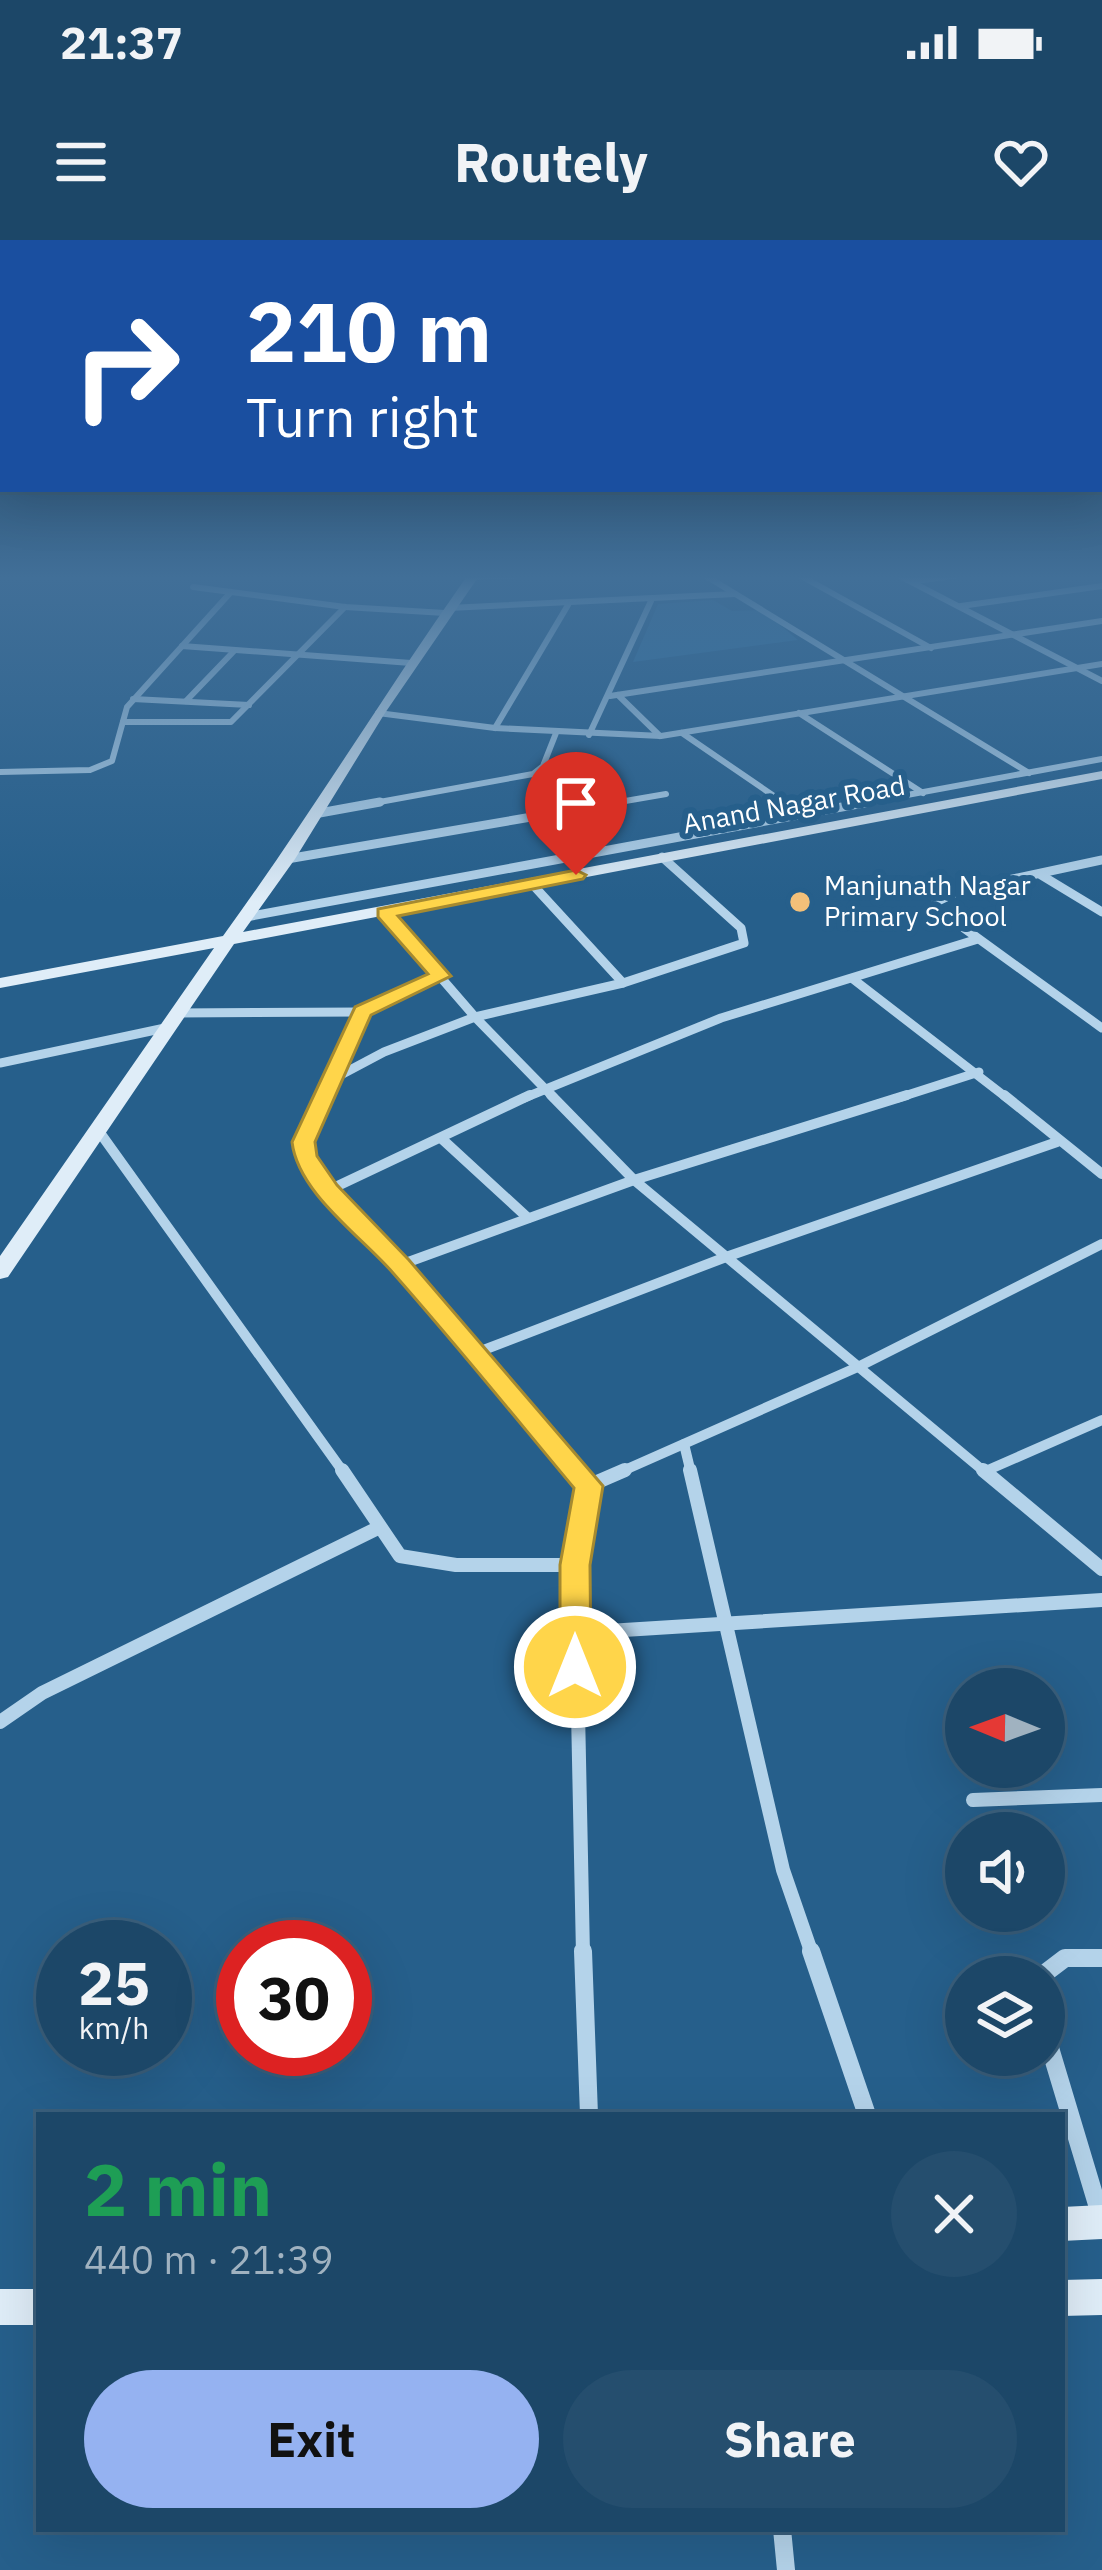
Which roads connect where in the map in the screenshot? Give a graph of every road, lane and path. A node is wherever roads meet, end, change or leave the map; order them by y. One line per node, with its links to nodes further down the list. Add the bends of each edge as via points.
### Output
1 (146, 685): 12 (street)
2 (202, 685): 13 (street)
3 (267, 685): 14 (street)
4 (396, 685): 15 (street)
5 (521, 685): 18 (street)
6 (618, 685): 10 (street)
7 (685, 685): 10 (street)
8 (881, 685): 11 (street)
9 (975, 685): 11 (street)
10 (614, 696): 21 (street); 22 (street)
11 (900, 697): 16 (street); 25 (street)
12 (133, 699): 13 (street); 17 (street)
13 (186, 701): 14 (street)
14 (249, 706): 17 (street, via 221,724)
15 (378, 712): 18 (street); 29 (street)
16 (799, 713): 20 (street); 28 (street)
17 (124, 722): 24 (street, via 116,753 103,766)
18 (495, 728): 19 (street)
19 (556, 733): 21 (street); 29 (street, via 533,774)
20 (682, 733): 22 (street); 30 (street)
21 (589, 735): 22 (street)
22 (661, 736)
23 (1102, 759): 25 (street)
24 (0, 772)
25 (1030, 774): 28 (street)
26 (1102, 775): 31 (street, Anand Nagar Road)
27 (666, 794): 32 (street)
28 (924, 794): 30 (street)
29 (314, 814): 32 (street)
30 (803, 816): 38 (street)
31 (662, 856): 35 (street, Anand Nagar Road); 44 (street, via 742,928 744,944)
32 (287, 859): 38 (street)
33 (1102, 860): 34 (street)
34 (1040, 875): 36 (street); 39 (street, via 936,902)
35 (533, 885): 37 (street, Anand Nagar Road); 44 (street)
36 (1102, 912)
37 (385, 913): 40 (street, Anand Nagar Road); 41 (street)
38 (246, 917): 40 (street)
39 (978, 939): 42 (street); 48 (street)
40 (228, 942): 43 (street, Anand Nagar Road); 47 (street)
41 (441, 976): 45 (street); 46 (street)
42 (853, 979): 50 (street); 52 (street, via 721,1018)
43 (0, 983)
44 (623, 983): 46 (street)
45 (362, 1012): 47 (street); 51 (street)
46 (476, 1017): 51 (street); 52 (street)
47 (170, 1021): 49 (street); 53 (street)
48 (1102, 1028)
49 (0, 1063)
50 (980, 1072): 55 (street); 57 (street)
51 (334, 1078): 58 (street, via 304,1142)
52 (544, 1088): 54 (street); 57 (street)
53 (98, 1130): 63 (street); 70 (street, via 296,1400)
54 (442, 1139): 58 (street); 59 (street)
55 (1057, 1142): 56 (street); 61 (street)
56 (1102, 1174)
57 (634, 1180): 59 (street); 61 (street)
58 (329, 1190): 62 (street)
59 (527, 1218): 62 (street)
60 (1102, 1244): 65 (street)
61 (726, 1257): 64 (street); 65 (street)
62 (400, 1265): 64 (street)
63 (0, 1272)
64 (473, 1354): 69 (street)
65 (860, 1366): 67 (street); 68 (street)
66 (1102, 1420): 68 (street)
67 (684, 1444): 69 (street); 74 (street)
68 (988, 1470): 72 (street)
69 (588, 1486): 71 (street)
70 (378, 1528): 71 (street, via 400,1556 417,1562); 76 (street, via 42,1693)
71 (575, 1565): 75 (street)
72 (1102, 1569)
73 (1102, 1600): 74 (street)
74 (729, 1622): 75 (street); 83 (street, via 783,1870)
75 (576, 1633): 82 (street)
76 (0, 1722)
77 (1102, 1795): 78 (street)
78 (973, 1800)
79 (1065, 1958): 80 (street)
80 (1102, 1958)
81 (1058, 2076): 84 (street)
82 (589, 2112)
83 (866, 2112)
84 (1102, 2222): 85 (street)
85 (1065, 2224)
86 (1102, 2297): 87 (street)
87 (1065, 2298)
88 (36, 2306): 89 (street)
89 (0, 2307)
90 (782, 2532): 91 (street)
91 (786, 2570)

